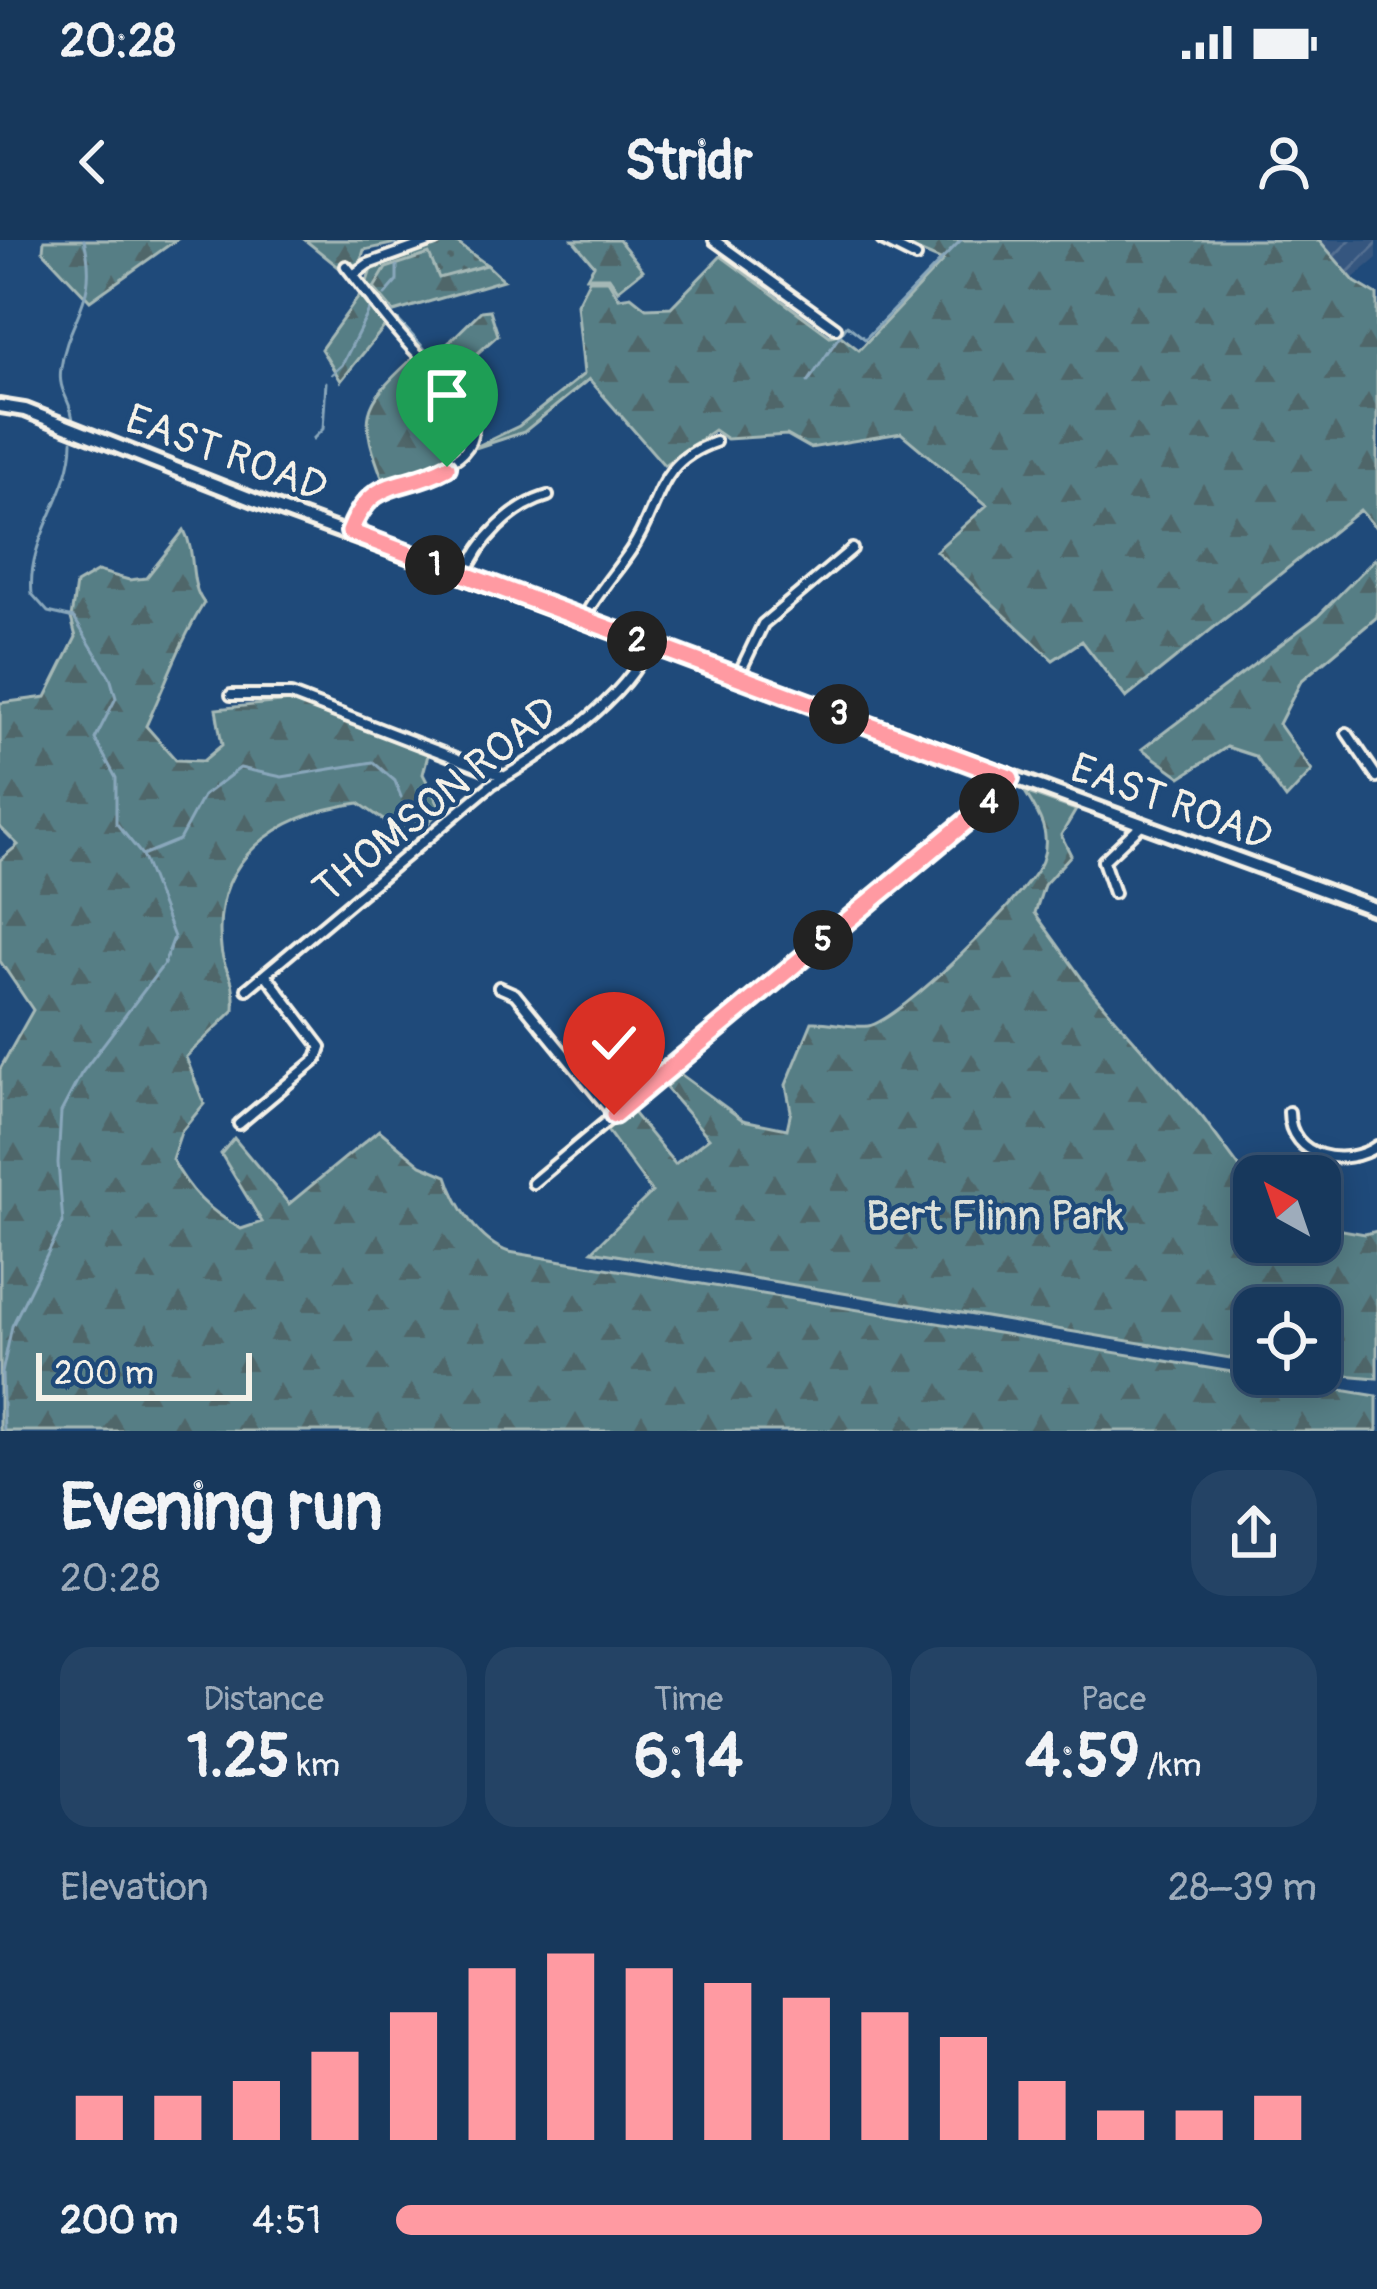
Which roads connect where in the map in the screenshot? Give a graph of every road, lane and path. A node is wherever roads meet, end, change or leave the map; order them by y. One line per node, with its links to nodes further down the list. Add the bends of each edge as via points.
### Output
1 (436, 240): 6 (street)
2 (714, 240): 7 (street)
3 (882, 240): 4 (street)
4 (916, 257)
5 (346, 266): 6 (street)
6 (353, 275): 11 (street, via 411,347 458,389 470,424 452,463 377,491)
7 (836, 328)
8 (0, 406): 11 (main road, EAST ROAD)
9 (715, 442): 14 (street, via 662,482 639,537)
10 (548, 496): 13 (street, via 480,544)
11 (350, 532): 13 (main road, EAST ROAD)
12 (852, 549): 16 (street, via 763,624)
13 (465, 576): 14 (main road, EAST ROAD)
14 (583, 620): 15 (main road, EAST ROAD)
15 (647, 645): 16 (main road, EAST ROAD); 19 (street, THOMSON ROAD, via 629,680)
16 (738, 676): 21 (main road, EAST ROAD)
17 (231, 695): 19 (street, via 291,695)
18 (1346, 733): 20 (street)
19 (505, 777): 25 (street, THOMSON ROAD)
20 (1377, 777)
21 (1010, 778): 22 (main road, EAST ROAD); 29 (street)
22 (1142, 824): 23 (street, via 1103,861); 24 (main road, EAST ROAD)
23 (1114, 893)
24 (1377, 910)
25 (266, 975): 27 (street, THOMSON ROAD); 30 (street, via 321,1047 317,1059)
26 (499, 987): 29 (street, via 515,994)
27 (247, 989)
28 (1289, 1112): 31 (street, via 1294,1133 1322,1156 1350,1159)
29 (614, 1115): 32 (street)
30 (239, 1124)
31 (1377, 1145)
32 (533, 1183)

